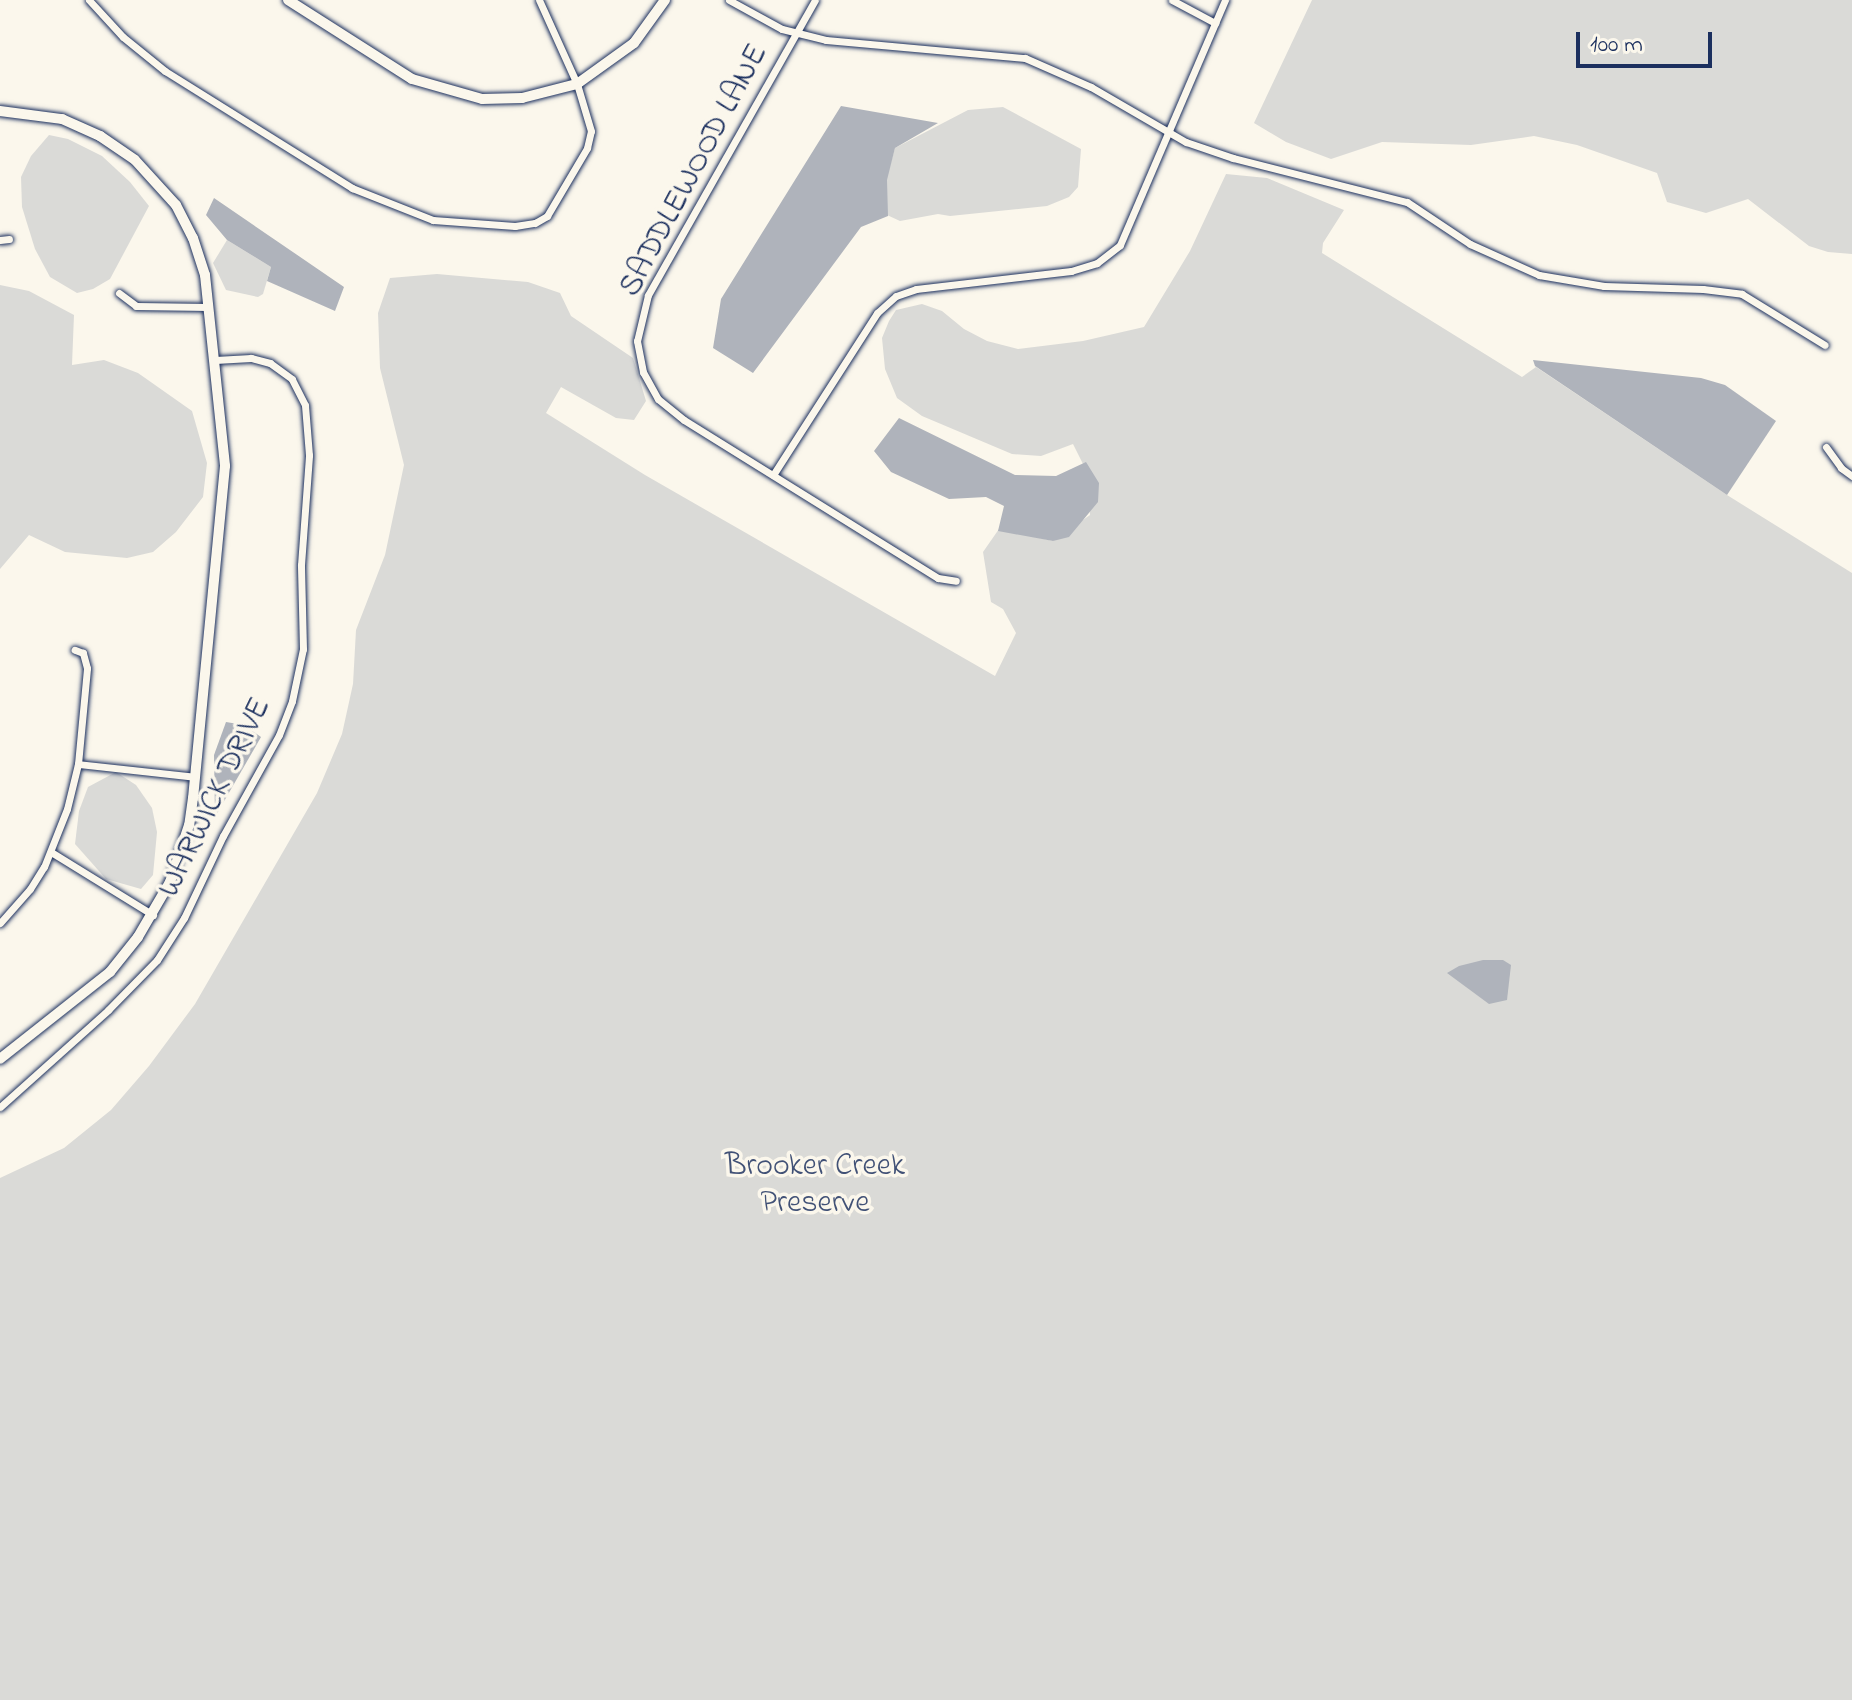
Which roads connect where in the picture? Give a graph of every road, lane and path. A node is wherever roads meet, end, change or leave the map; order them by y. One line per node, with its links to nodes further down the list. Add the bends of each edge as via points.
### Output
1 (89, 0): 11 (street, via 165,71 352,188 433,220 515,226 547,216 587,148 591,131)
2 (288, 0): 11 (street, via 412,79 440,90 482,99 522,98)
3 (539, 0): 11 (street)
4 (665, 0): 11 (street, via 634,43)
5 (729, 0): 10 (street)
6 (815, 0): 10 (street, SADDLEWOOD LANE)
7 (1172, 0): 9 (street)
8 (1225, 0): 9 (street)
9 (1215, 23): 13 (street)
10 (797, 33): 13 (street, via 1025,58); 19 (street, SADDLEWOOD LANE, via 648,295 637,341 643,372 658,399)
11 (577, 84)
12 (0, 111): 15 (street, via 72,123 135,160 176,205 193,238)
13 (1171, 132): 16 (street, via 1233,158 1407,202 1470,244 1539,275 1604,286 1742,294); 19 (street, via 1120,245 1097,263 896,296 877,313)
14 (119, 293): 15 (street, via 136,306)
15 (208, 307): 17 (street)
16 (1825, 345)
17 (215, 360): 24 (street, via 224,484); 29 (street, WARWICK DRIVE, via 270,363 292,379 305,405 309,455 301,565 303,649 292,701 184,918 157,960)
18 (1826, 447): 20 (street)
19 (773, 475): 21 (street, SADDLEWOOD LANE, via 938,578)
20 (1852, 476)
21 (956, 581)
22 (75, 650): 23 (street, via 83,653 87,668)
23 (78, 764): 24 (street); 25 (street)
24 (195, 777): 26 (street, via 182,850)
25 (51, 852): 26 (street); 27 (street, via 30,889)
26 (153, 915): 28 (street, via 110,972)
27 (0, 923)
28 (0, 1059)
29 (0, 1107)

